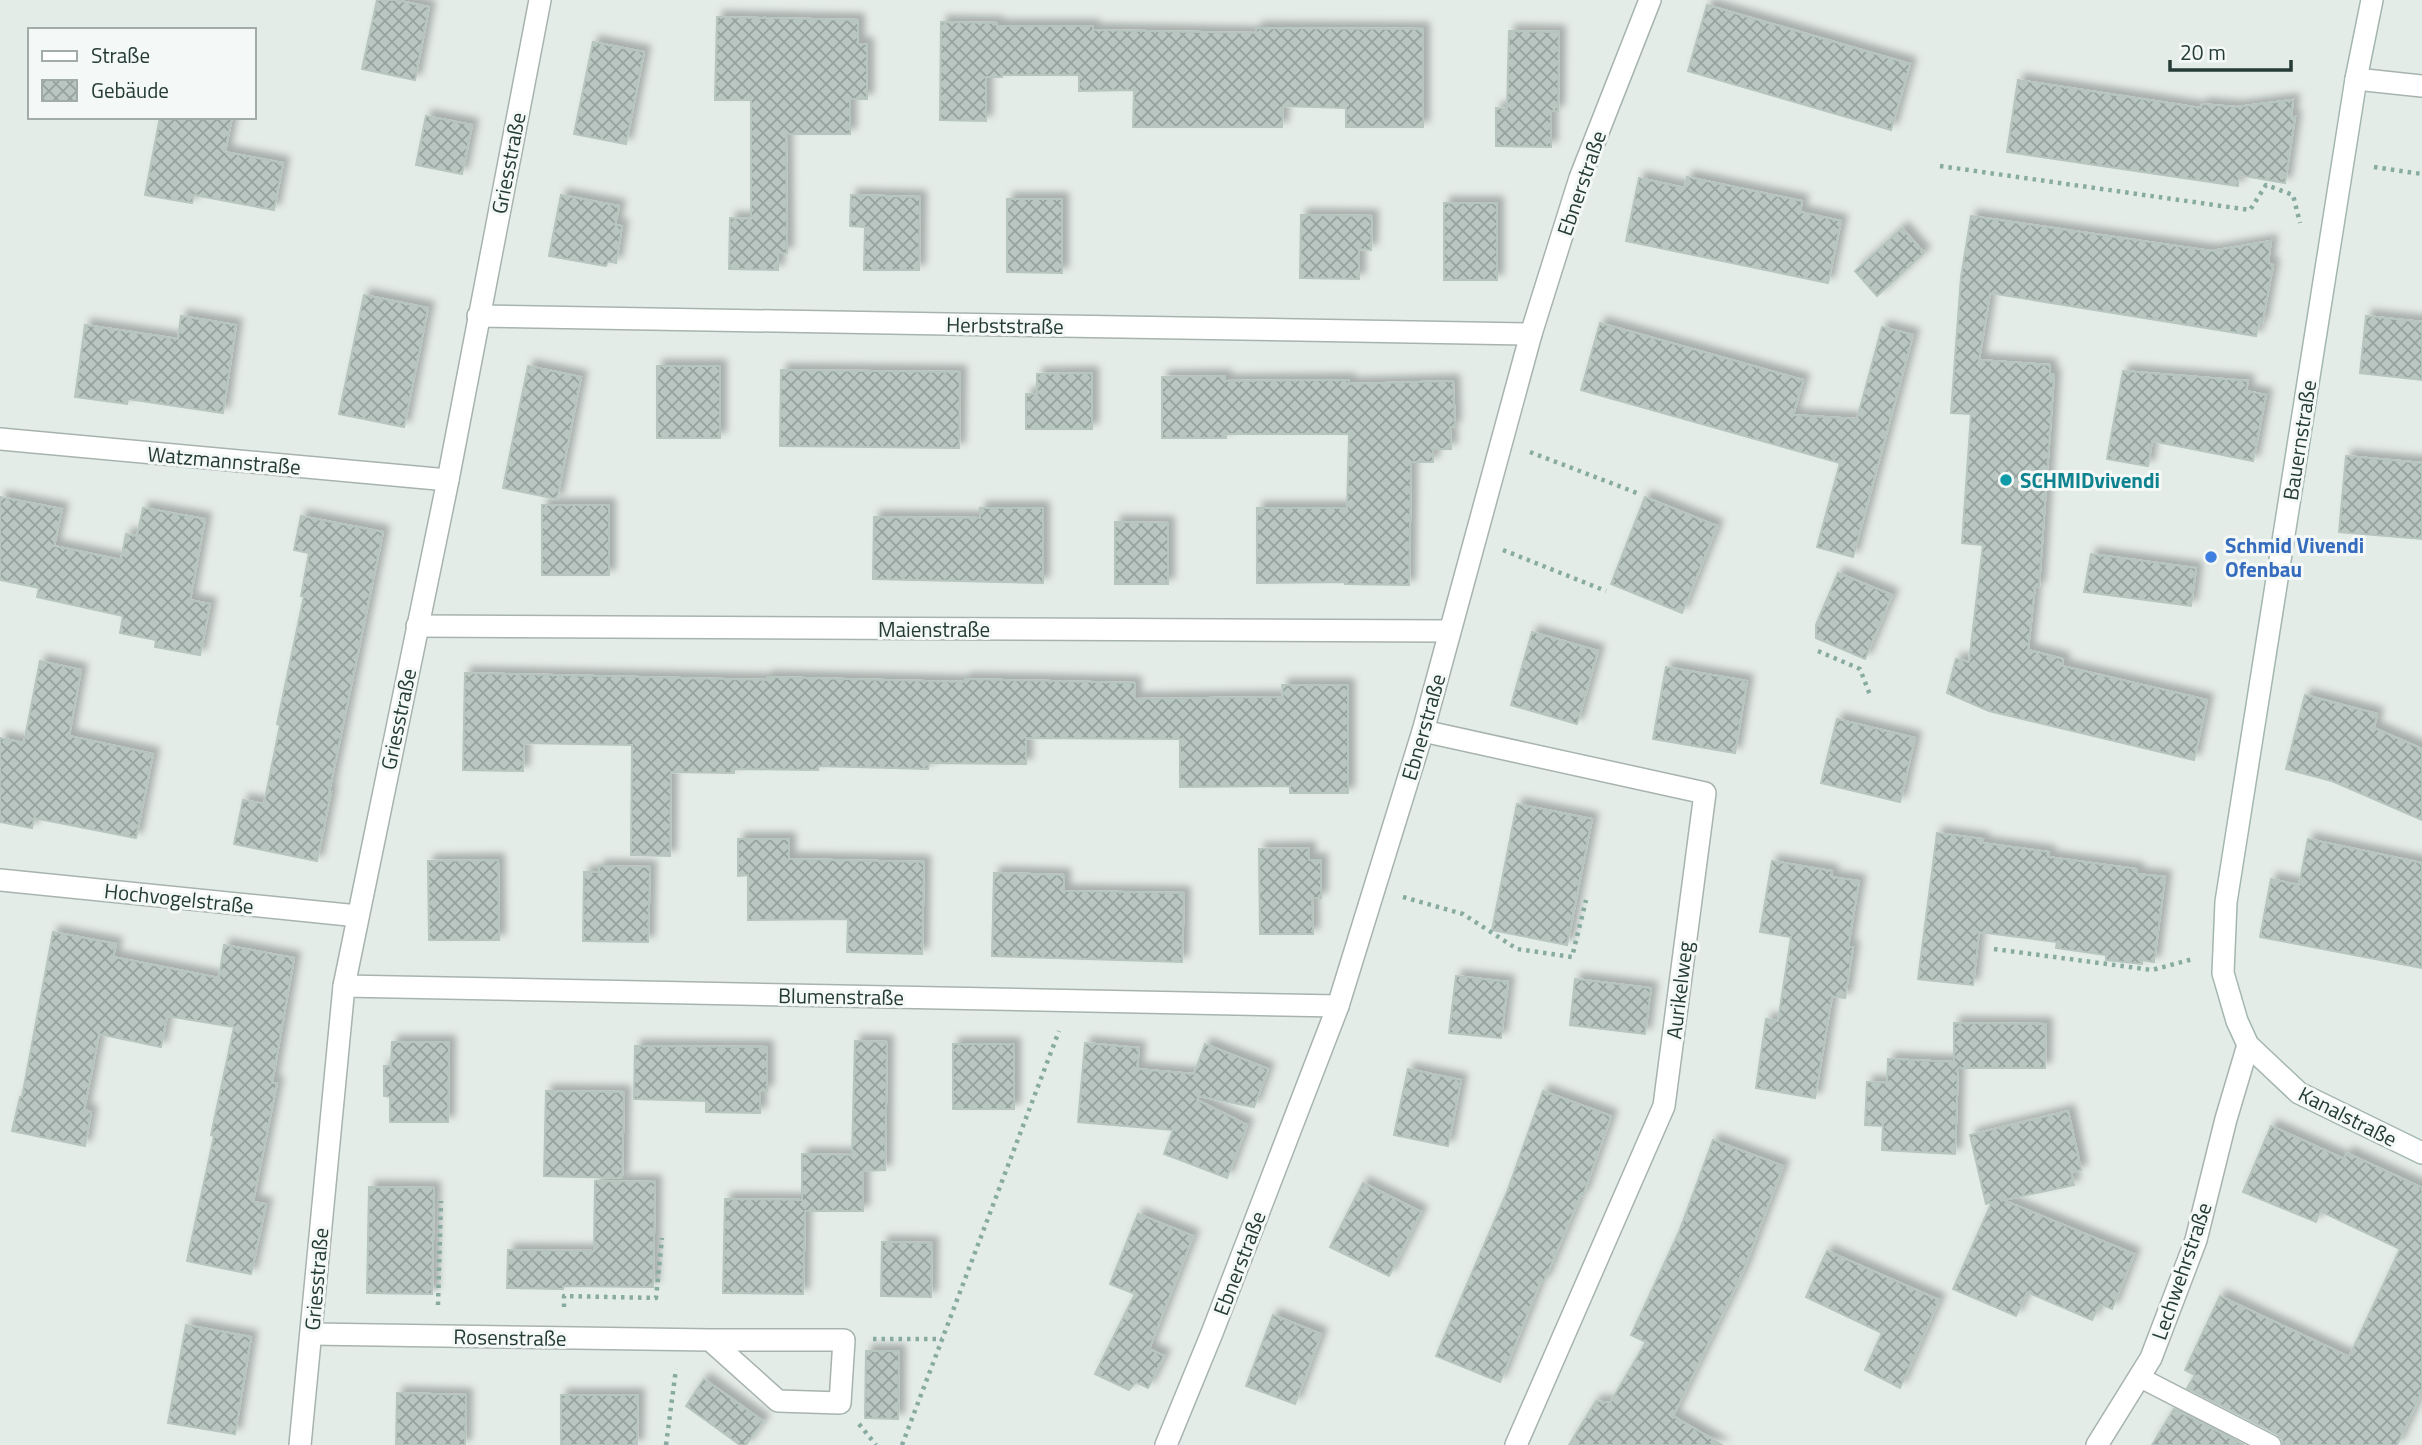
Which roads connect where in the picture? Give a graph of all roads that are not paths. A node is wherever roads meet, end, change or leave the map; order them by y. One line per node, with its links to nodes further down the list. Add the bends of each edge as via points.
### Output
1 (540, 0): 6 (street, Griesstraße)
2 (1650, 0): 7 (street, Ebnerstraße, via 1580,178)
3 (2372, 0): 4 (street, Bauernstraße)
4 (2356, 79): 5 (street); 17 (street, Bauernstraße, via 2228,889 2223,973)
5 (2422, 86)
6 (478, 316): 7 (street, Herbststraße); 9 (street, Griesstraße)
7 (1531, 334): 11 (street, Ebnerstraße)
8 (0, 439): 9 (street, Watzmannstraße)
9 (448, 480): 10 (street, Griesstraße)
10 (417, 626): 11 (street, Maienstraße); 14 (street, Griesstraße)
11 (1450, 631): 12 (street, Ebnerstraße)
12 (1423, 731): 16 (street, Ebnerstraße); 24 (street, Aurikelweg, via 1705,793 1664,1105)
13 (0, 880): 14 (street, Hochvogelstraße)
14 (358, 915): 15 (street, Griesstraße)
15 (344, 986): 16 (street, Blumenstraße); 19 (street, Griesstraße)
16 (1338, 1006): 23 (street, Ebnerstraße)
17 (2248, 1045): 18 (street, Kanalstraße, via 2298,1093); 21 (street, Lechwehrstraße, via 2196,1240 2151,1358)
18 (2422, 1153)
19 (311, 1334): 20 (street, Rosenstraße); 22 (street, Griesstraße)
20 (710, 1340): 20 (street, Rosenstraße, via 844,1340 840,1403 778,1401)
21 (2139, 1377): 25 (street, Lechwehrstraße); 26 (lane)
22 (300, 1445)
23 (1166, 1445)
24 (1516, 1445)
25 (2097, 1445)
26 (2271, 1445)

